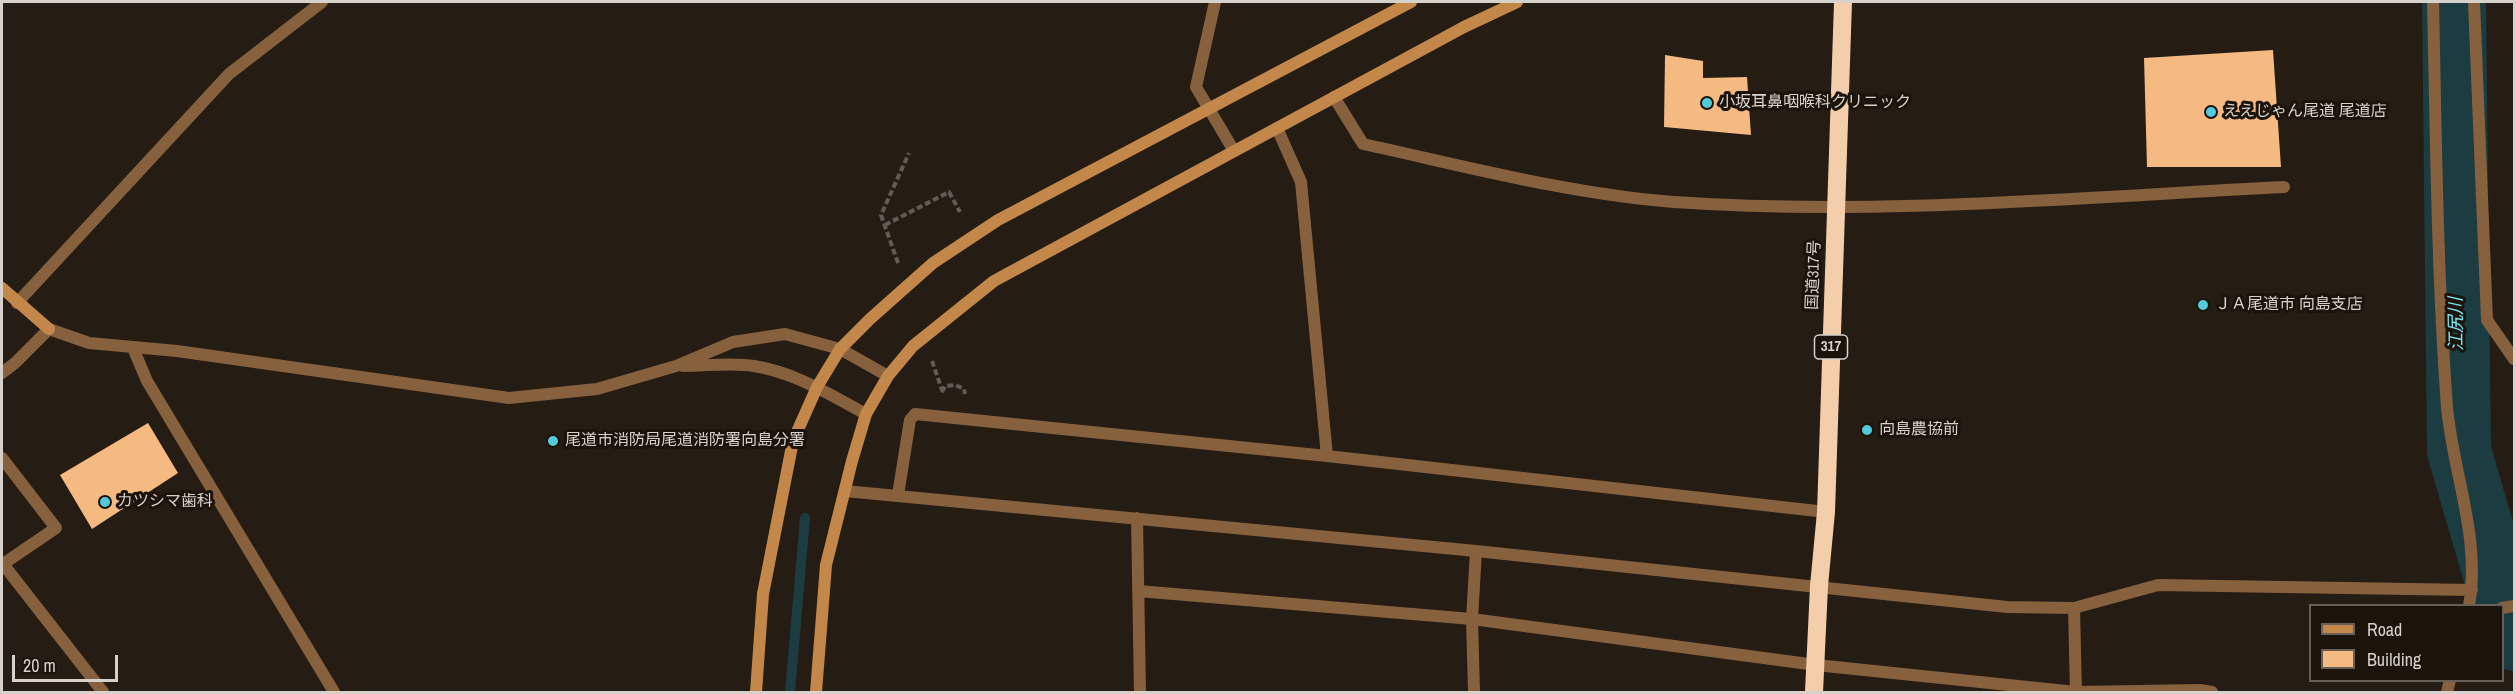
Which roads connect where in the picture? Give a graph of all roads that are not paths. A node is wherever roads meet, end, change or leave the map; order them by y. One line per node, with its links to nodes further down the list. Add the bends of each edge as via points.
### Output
1 (322, 2): 15 (street, via 229,74)
2 (1215, 2): 9 (street, via 1196,87)
3 (1411, 2): 9 (street)
4 (1517, 2): 8 (street)
5 (1843, 2): 13 (highway, 国道317号 / 317)
6 (2433, 2): 33 (street, via 2440,296 2448,411 2471,534)
7 (2474, 2): 19 (street, via 2487,320)
8 (1334, 97): 10 (street); 13 (street, via 1363,144 1596,193 1674,202)
9 (1209, 108): 11 (street); 18 (street, via 998,220 933,264)
10 (1277, 128): 11 (street); 25 (street, via 1301,182)
11 (1234, 151): 22 (street, via 994,281 913,346)
12 (2284, 187): 13 (street)
13 (1836, 207): 29 (highway, 国道317号 / 317)
14 (2, 288): 15 (street)
15 (17, 303): 16 (street)
16 (49, 328): 17 (street, via 89,343); 21 (street)
17 (132, 348): 20 (street, via 509,398 597,388); 41 (street, via 147,381)
18 (840, 349): 20 (street, via 785,334 733,342); 22 (street); 23 (street)
19 (2514, 359)
20 (676, 366): 23 (street, via 753,365)
21 (2, 373)
22 (888, 376): 24 (street)
23 (817, 387): 24 (street); 42 (street, via 793,441 763,594)
24 (866, 414): 27 (street)
25 (1327, 456): 28 (street, via 915,414 910,420); 29 (street)
26 (2, 458): 40 (street, via 56,528 3,564)
27 (845, 491): 28 (street); 43 (street, via 826,565)
28 (898, 495): 30 (street)
29 (1826, 512): 32 (highway, 国道317号 / 317)
30 (1137, 518): 31 (street); 34 (street)
31 (1476, 551): 32 (street); 37 (street)
32 (1819, 586): 36 (street, via 2007,607); 38 (highway, 国道317号 / 317)
33 (2472, 590): 35 (street); 36 (street, via 2158,585)
34 (1138, 591): 37 (street); 44 (street)
35 (2469, 604)
36 (2074, 608): 39 (street)
37 (1472, 619): 38 (street); 45 (street)
38 (1816, 665): 39 (street); 46 (highway, 国道317号 / 317)
39 (2076, 692): 47 (street)
40 (103, 693)
41 (334, 693)
42 (756, 693)
43 (816, 693)
44 (1140, 693)
45 (1474, 693)
46 (1814, 693)
47 (2212, 693)

